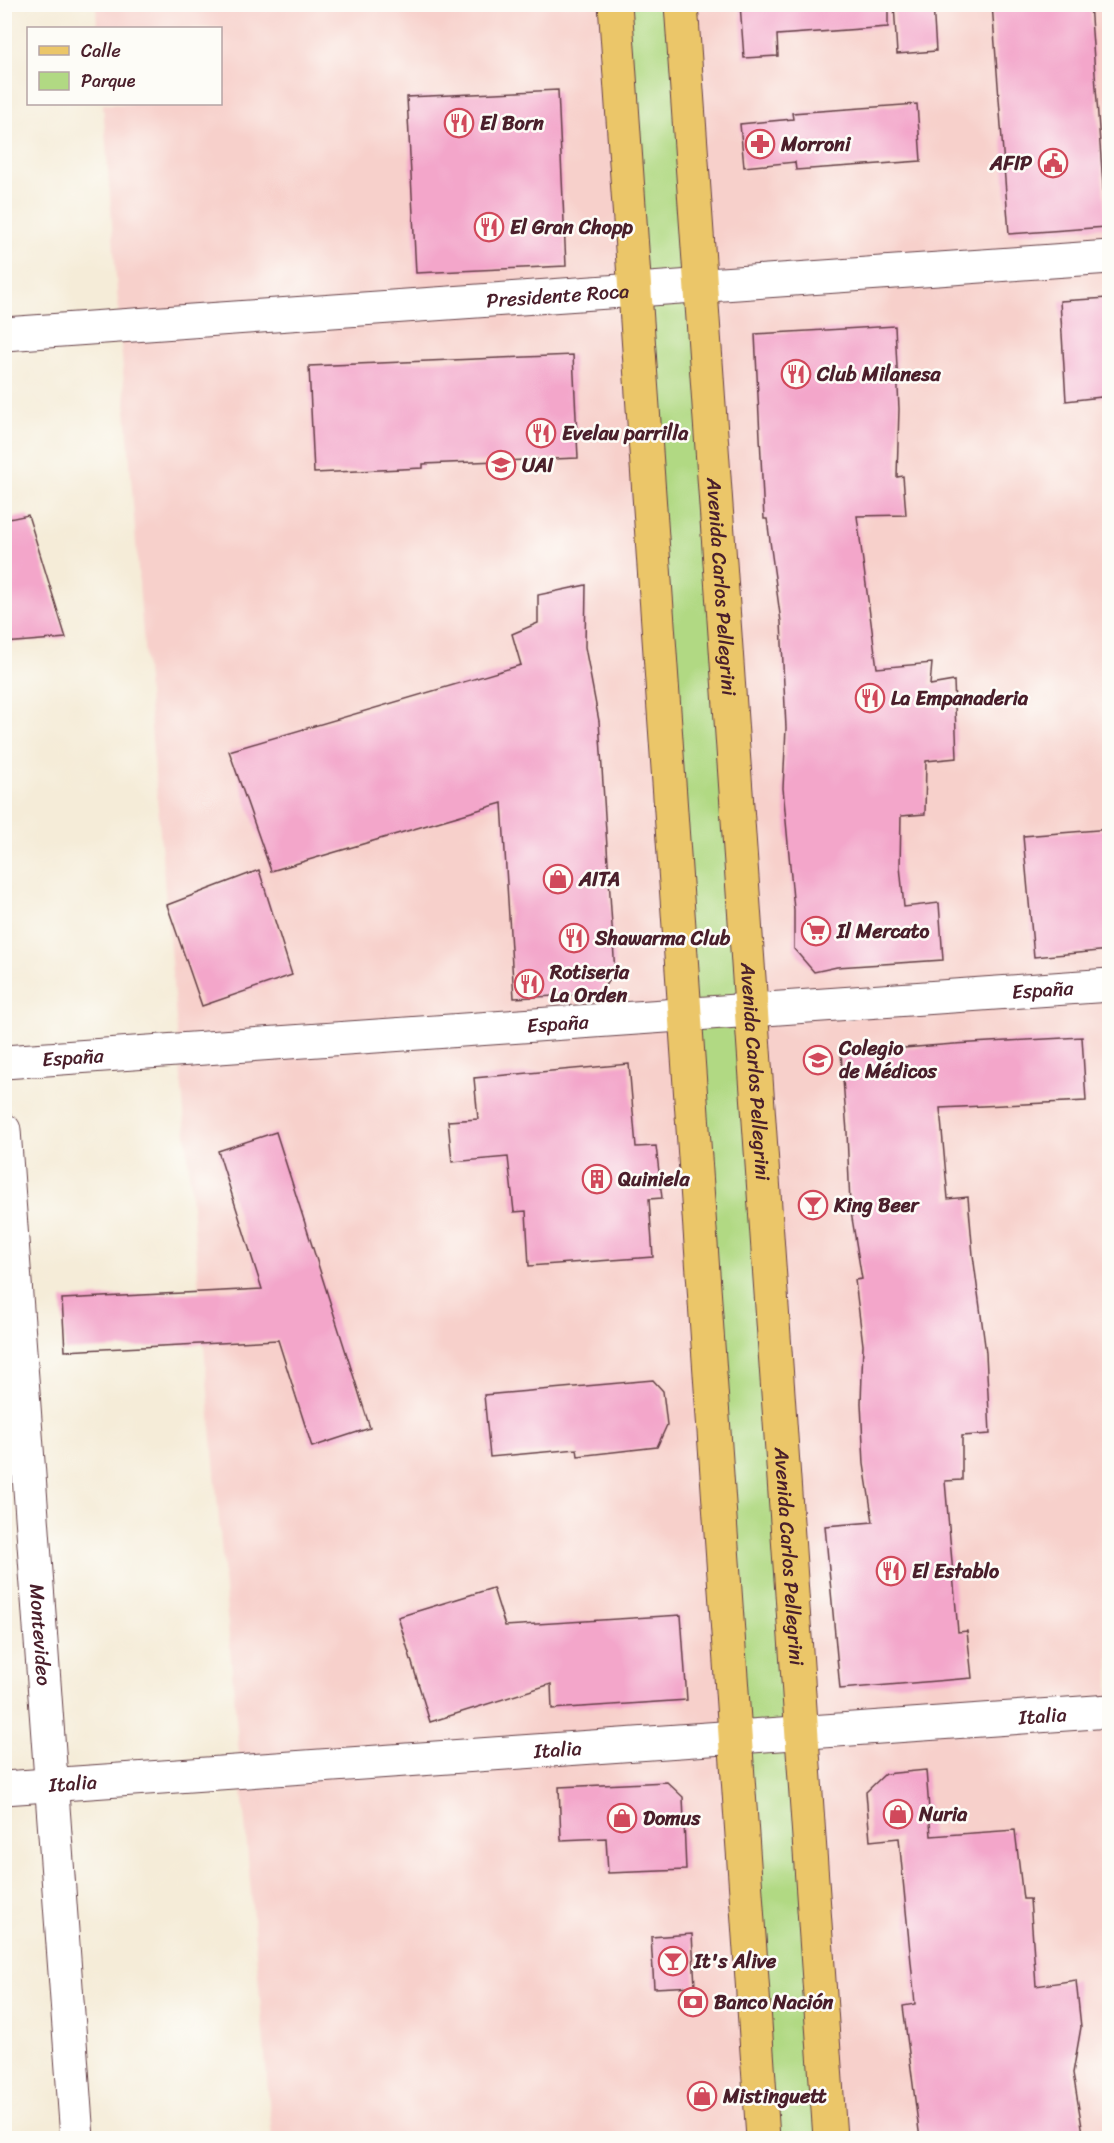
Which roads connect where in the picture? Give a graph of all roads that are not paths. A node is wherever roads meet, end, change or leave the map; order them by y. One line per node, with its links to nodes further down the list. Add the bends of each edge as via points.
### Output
1 (615, 4): 5 (main road)
2 (681, 4): 4 (main road, Avenida Carlos Pellegrini)
3 (1110, 257): 4 (street, Presidente Roca)
4 (701, 285): 5 (street, Presidente Roca); 8 (main road, Avenida Carlos Pellegrini)
5 (635, 290): 6 (street, Presidente Roca); 9 (main road)
6 (4, 334)
7 (1110, 985): 8 (street, España)
8 (751, 1010): 9 (street, España); 13 (main road, Avenida Carlos Pellegrini)
9 (686, 1015): 10 (street, España); 14 (main road)
10 (4, 1062)
11 (4, 1130): 15 (street, Montevideo)
12 (1110, 1711): 13 (street, Italia)
13 (802, 1733): 14 (street, Italia); 19 (main road, Avenida Carlos Pellegrini)
14 (735, 1738): 15 (street, Italia); 18 (main road)
15 (51, 1785): 16 (street, Italia); 17 (street, Montevideo)
16 (4, 1788)
17 (77, 2139)
18 (763, 2139)
19 (830, 2139)

